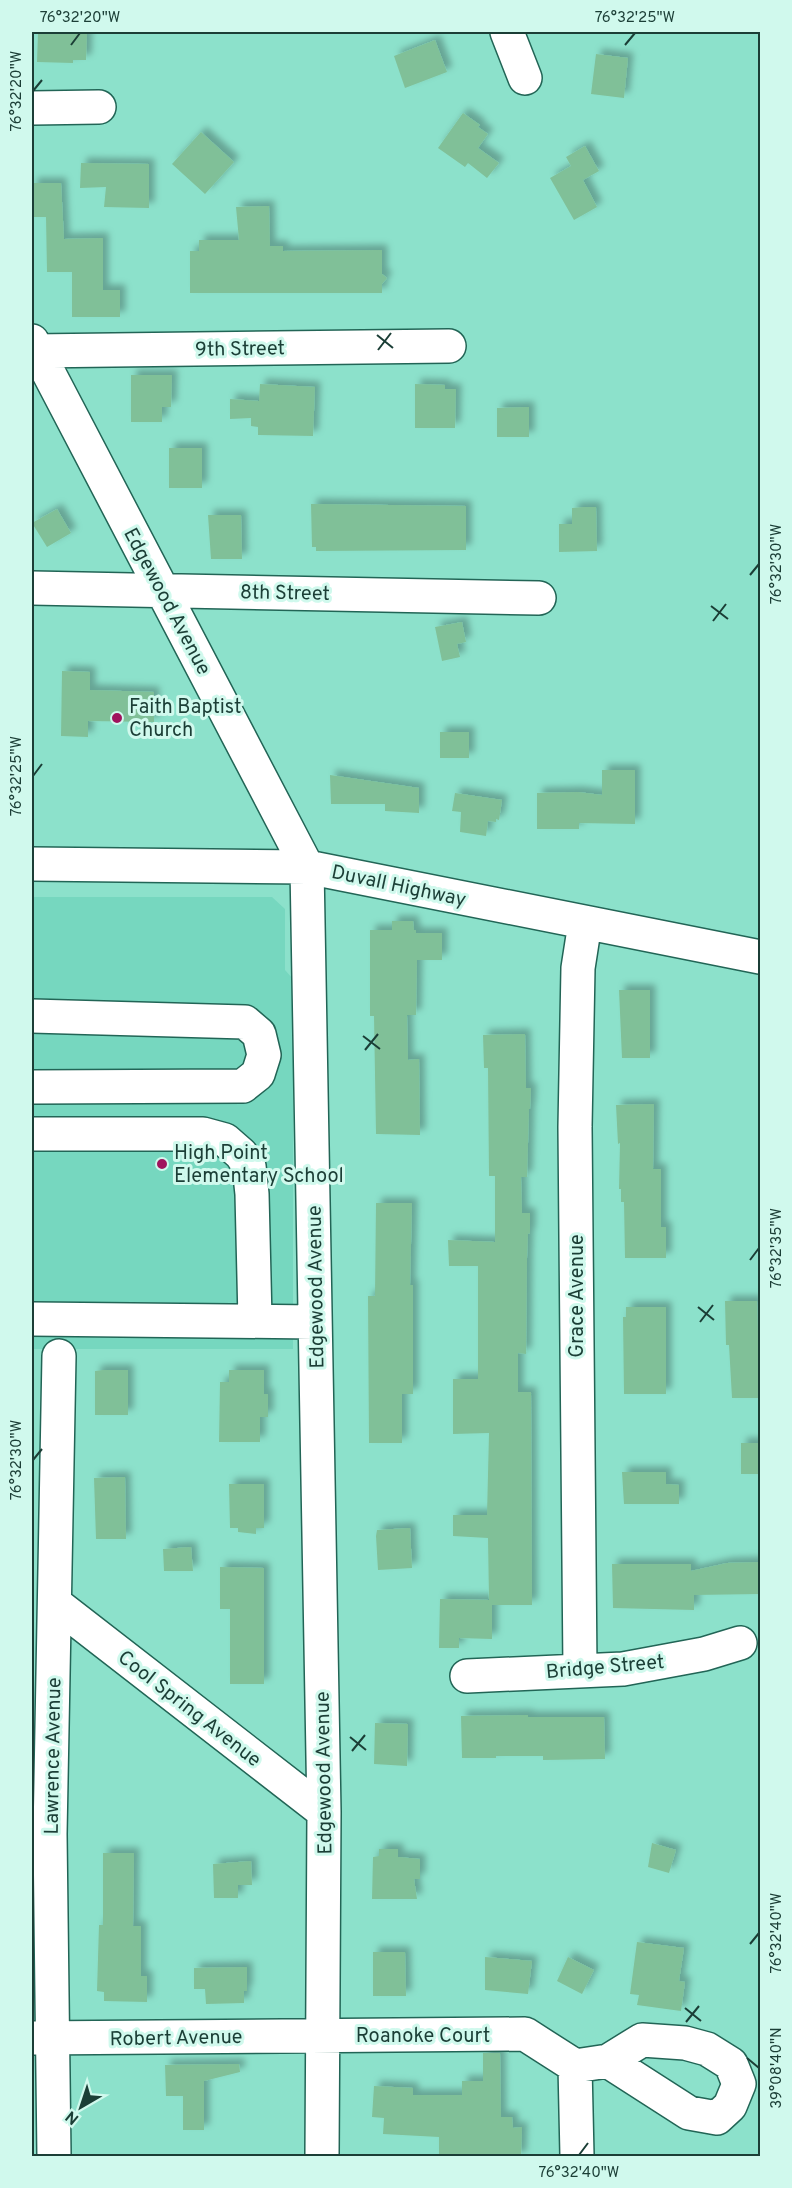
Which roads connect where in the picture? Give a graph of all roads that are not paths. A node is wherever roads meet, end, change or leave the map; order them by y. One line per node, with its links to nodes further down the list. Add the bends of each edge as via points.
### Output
1 (507, 32): 2 (street)
2 (525, 78)
3 (99, 107): 4 (street)
4 (32, 108)
5 (449, 346): 6 (street, 9th Street)
6 (33, 347): 8 (street, Edgewood Avenue)
7 (32, 588): 8 (street, 8th Street)
8 (161, 590): 9 (street, 8th Street); 11 (street, Edgewood Avenue)
9 (539, 598)
10 (32, 864): 11 (street, Duvall Highway)
11 (307, 867): 12 (street, Duvall Highway); 19 (street, Edgewood Avenue)
12 (585, 924): 13 (street, Duvall Highway); 23 (street, Grace Avenue, via 578,968 575,1116)
13 (760, 957)
14 (32, 1016): 15 (street, via 244,1022 259,1034 264,1055 258,1074 243,1086)
15 (32, 1087)
16 (32, 1134): 18 (street, via 203,1134 225,1140 249,1166)
17 (32, 1319): 18 (street)
18 (255, 1320): 19 (street)
19 (315, 1322): 25 (street, Edgewood Avenue)
20 (59, 1356): 21 (street, Lawrence Avenue)
21 (56, 1604): 25 (street, Cool Spring Avenue); 27 (street, Lawrence Avenue)
22 (740, 1643): 23 (street, Bridge Street, via 623,1669)
23 (580, 1669): 24 (street, Bridge Street)
24 (467, 1676)
25 (324, 1812): 26 (street, Edgewood Avenue)
26 (321, 2036): 27 (street, Robert Avenue); 29 (street, Roanoke Court, via 525,2034); 31 (street, Edgewood Avenue)
27 (42, 2038): 30 (street, Lawrence Avenue)
28 (608, 2061): 29 (street)
29 (575, 2066): 32 (street)
30 (54, 2157)
31 (322, 2157)
32 (577, 2157)

